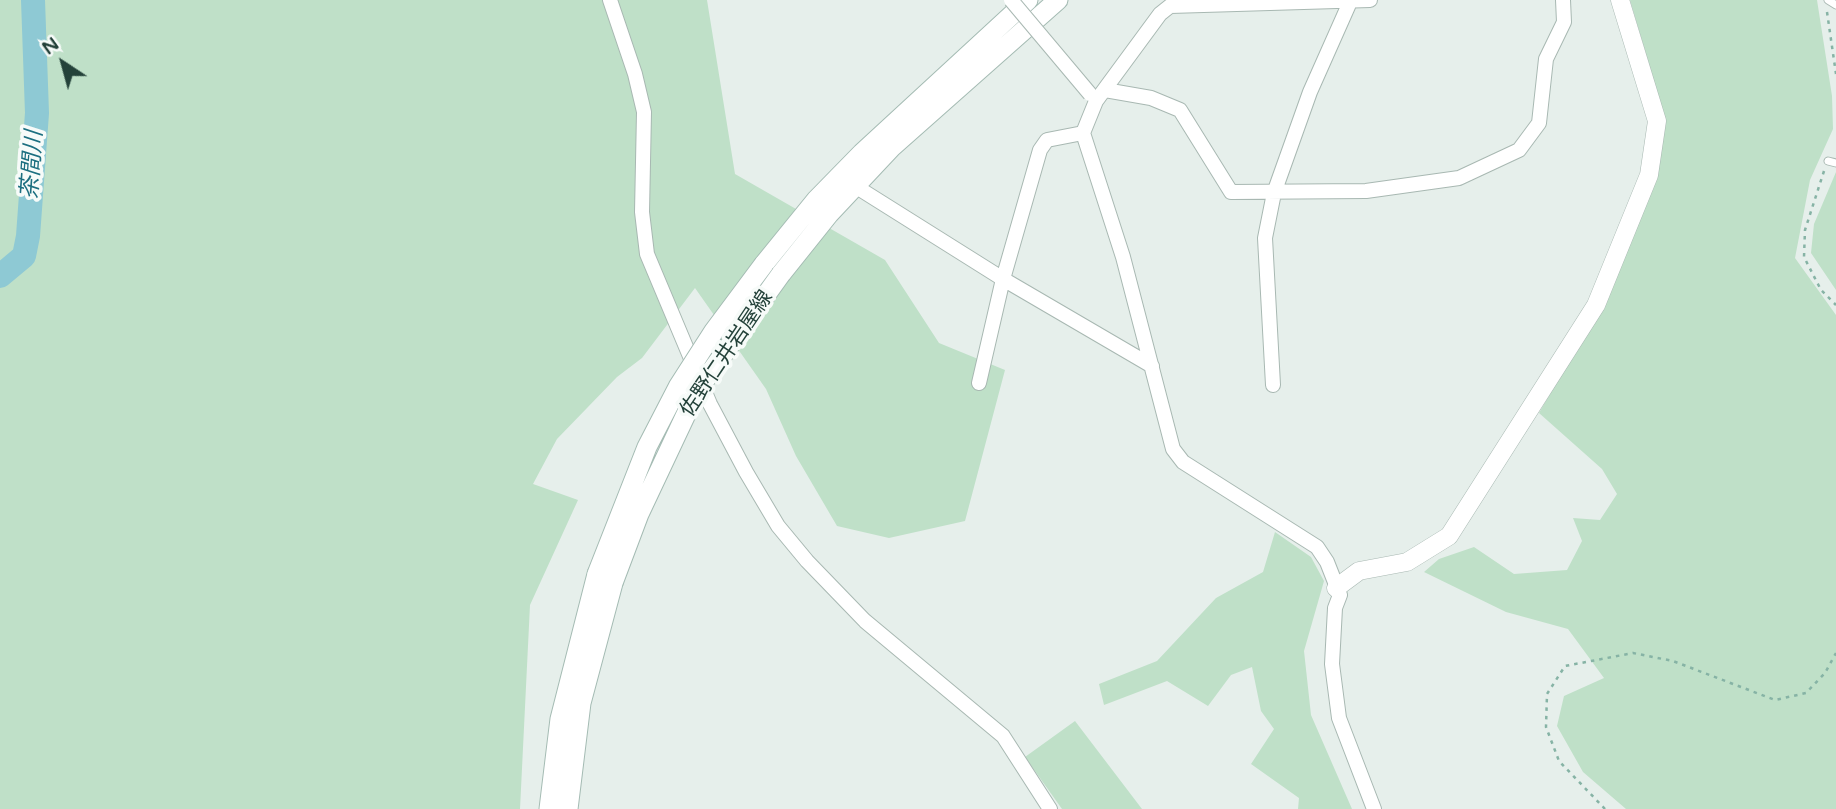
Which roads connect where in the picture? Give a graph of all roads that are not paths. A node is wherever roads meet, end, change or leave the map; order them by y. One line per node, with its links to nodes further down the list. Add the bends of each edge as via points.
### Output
1 (610, 0): 23 (street, via 645,112 642,212 648,254 710,404 746,472 807,561 865,621 1003,737)
2 (1011, 0): 11 (street, bridge)
3 (1028, 0): 19 (main road, 佐野仁井岩屋線, bridge, via 816,200 714,331 646,447)
4 (1058, 0): 13 (main road, 佐野仁井岩屋線, via 891,148)
5 (1370, 0): 9 (street)
6 (1563, 0): 14 (street, via 1564,22 1546,59 1543,110 1520,150 1459,178 1366,191)
7 (1620, 0): 20 (street, via 1657,121 1649,175 1596,305 1449,536 1406,562 1359,571)
8 (1828, 0): 10 (lane)
9 (1350, 2): 11 (street, via 1170,6); 14 (street, via 1310,92)
10 (1836, 5)
11 (1097, 95): 12 (street); 14 (street, via 1151,98 1180,110 1231,192)
12 (1083, 133): 15 (street, via 1047,140 1040,150); 16 (street)
13 (855, 186): 15 (street); 19 (main road, 佐野仁井岩屋線, bridge, via 781,274 697,391)
14 (1274, 193): 18 (street, via 1265,238)
15 (1003, 279): 16 (street); 17 (street)
16 (1152, 366): 20 (street, via 1172,449 1183,462 1317,547)
17 (979, 383)
18 (1273, 385)
19 (605, 579): 21 (main road, 佐野仁井岩屋線, via 560,719); 22 (main road, 佐野仁井岩屋線, via 581,703)
20 (1336, 588): 24 (street, via 1340,595 1332,664 1339,718)
21 (549, 809)
22 (568, 809)
23 (1050, 809)
24 (1374, 809)

